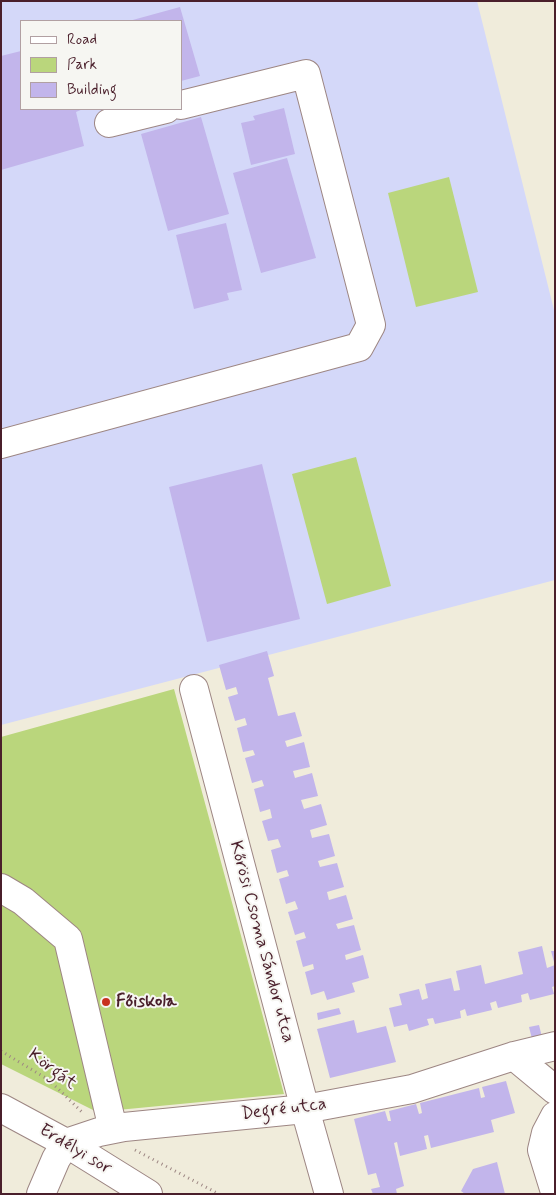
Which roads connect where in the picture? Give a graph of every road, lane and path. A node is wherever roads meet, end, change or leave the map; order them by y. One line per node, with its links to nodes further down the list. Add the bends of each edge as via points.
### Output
1 (182, 105): 4 (street, via 306,74 370,325 359,347)
2 (162, 110): 3 (street)
3 (109, 123)
4 (1, 444)
5 (194, 689): 12 (street, Kőrösi Csoma Sándor utca)
6 (1, 888): 15 (street, via 23,901 68,939)
7 (555, 1046): 9 (street, Degré utca)
8 (1, 1051): 13 (path, Körgát, via 49,1080)
9 (514, 1056): 10 (street); 12 (street, Degré utca, via 412,1089)
10 (555, 1090)
11 (1, 1108): 16 (street, Erdélyi sor)
12 (305, 1109): 15 (street, Degré utca); 22 (street, Kőrösi Csoma Sándor utca)
13 (84, 1114)
14 (555, 1116): 18 (street, via 542,1150)
15 (113, 1129): 16 (street, Degré utca)
16 (66, 1143): 19 (street); 20 (street, Erdélyi sor)
17 (141, 1154): 21 (path)
18 (555, 1192)
19 (41, 1194)
20 (148, 1194)
21 (219, 1194)
22 (329, 1194)

